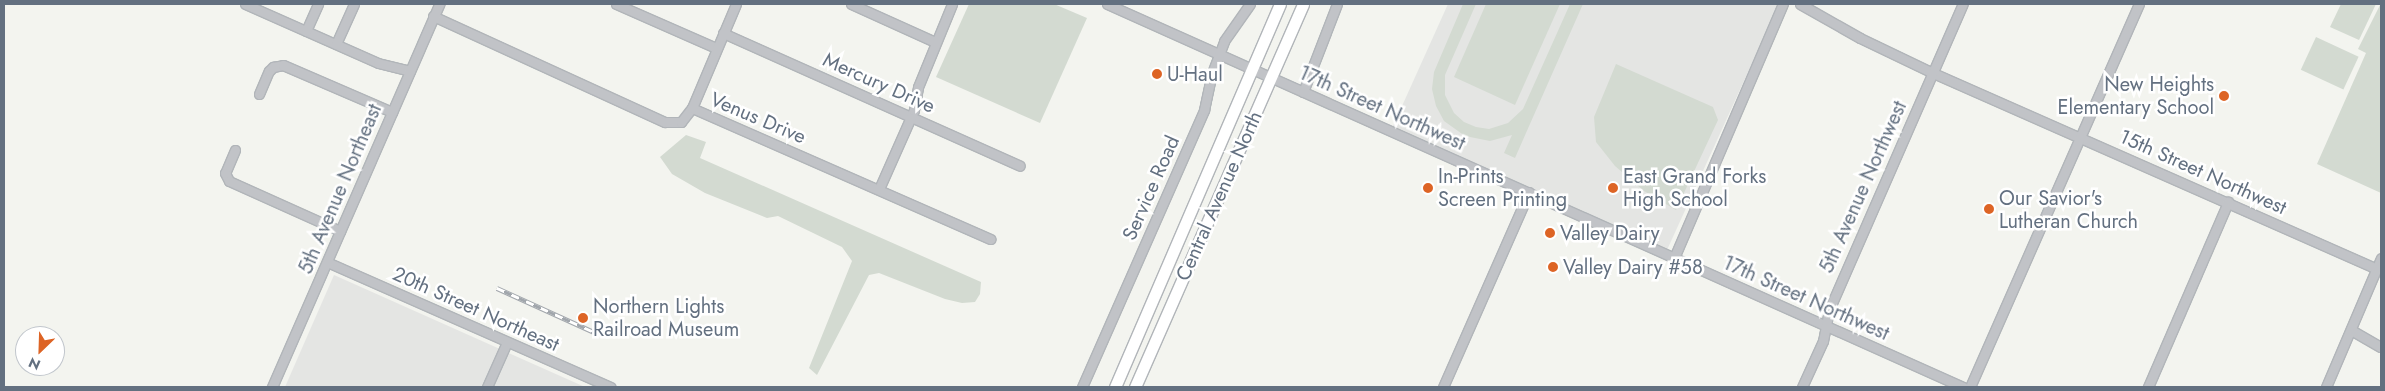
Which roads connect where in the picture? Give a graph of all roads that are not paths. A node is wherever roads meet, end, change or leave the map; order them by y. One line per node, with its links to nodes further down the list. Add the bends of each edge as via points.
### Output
1 (245, 4): 19 (street)
2 (318, 4): 19 (street)
3 (354, 4): 22 (street)
4 (439, 4): 18 (street, 5th Avenue Northeast)
5 (616, 4): 23 (street)
6 (736, 4): 20 (street)
7 (850, 4): 21 (street)
8 (952, 4): 21 (street)
9 (1107, 4): 24 (street, 17th Street Northwest)
10 (1250, 4): 24 (street, Service Road, via 1227,35)
11 (1280, 4): 25 (main road, Central Avenue North)
12 (1303, 4): 28 (main road, Central Avenue North)
13 (1337, 4): 29 (street)
14 (1783, 4): 42 (street)
15 (1800, 4): 27 (street, 15th Street Northwest, via 1860,38)
16 (1963, 4): 27 (street, 5th Avenue Northwest)
17 (2139, 4): 34 (street)
18 (433, 16): 26 (street, 5th Avenue Northeast); 31 (street, Venus Drive, via 665,122 681,122)
19 (306, 31): 22 (street)
20 (724, 33): 23 (street); 33 (street, Mercury Drive)
21 (936, 42): 33 (street, via 918,87)
22 (336, 44): 26 (street, via 378,63)
23 (716, 48): 31 (street)
24 (1219, 54): 25 (street, 17th Street Northwest); 53 (street, Service Road, via 1204,110)
25 (1252, 69): 28 (street, 17th Street Northwest); 54 (main road, Central Avenue North)
26 (410, 71): 32 (street, 5th Avenue Northeast)
27 (1933, 73): 34 (street, 15th Street Northwest); 46 (street, 5th Avenue Northwest, via 1828,310)
28 (1271, 77): 29 (street, 17th Street Northwest); 55 (main road, Central Avenue North)
29 (1303, 92): 38 (street, 17th Street Northwest)
30 (258, 94): 32 (street, via 269,71 283,65)
31 (692, 108): 37 (street, Venus Drive)
32 (392, 112): 40 (street, 5th Avenue Northeast)
33 (911, 116): 36 (street, Mercury Drive); 37 (street)
34 (2080, 138): 39 (street, 15th Street Northwest); 59 (street)
35 (235, 150): 40 (street, via 225,172 229,181)
36 (1020, 166)
37 (879, 189): 41 (street, Venus Drive)
38 (1529, 192): 42 (street, 17th Street Northwest); 56 (street)
39 (2228, 202): 45 (street, 15th Street Northwest); 60 (street)
40 (340, 231): 44 (street, 5th Avenue Northeast)
41 (991, 239)
42 (1674, 258): 46 (street, 17th Street Northwest)
43 (2381, 258): 45 (street)
44 (327, 262): 48 (street, 20th Street Northeast); 50 (street, 5th Avenue Northeast)
45 (2377, 269): 47 (street)
46 (1826, 326): 57 (street, 5th Avenue Northwest, via 1823,341); 58 (street, 17th Street Northwest)
47 (2351, 330): 49 (street); 61 (street)
48 (508, 342): 51 (street); 52 (street, 20th Street Northeast)
49 (2381, 347)
50 (272, 387)
51 (487, 387)
52 (611, 387)
53 (1082, 387)
54 (1115, 387)
55 (1135, 387)
56 (1443, 387)
57 (1802, 387)
58 (1963, 387)
59 (1970, 387)
60 (2148, 387)
61 (2326, 387)

